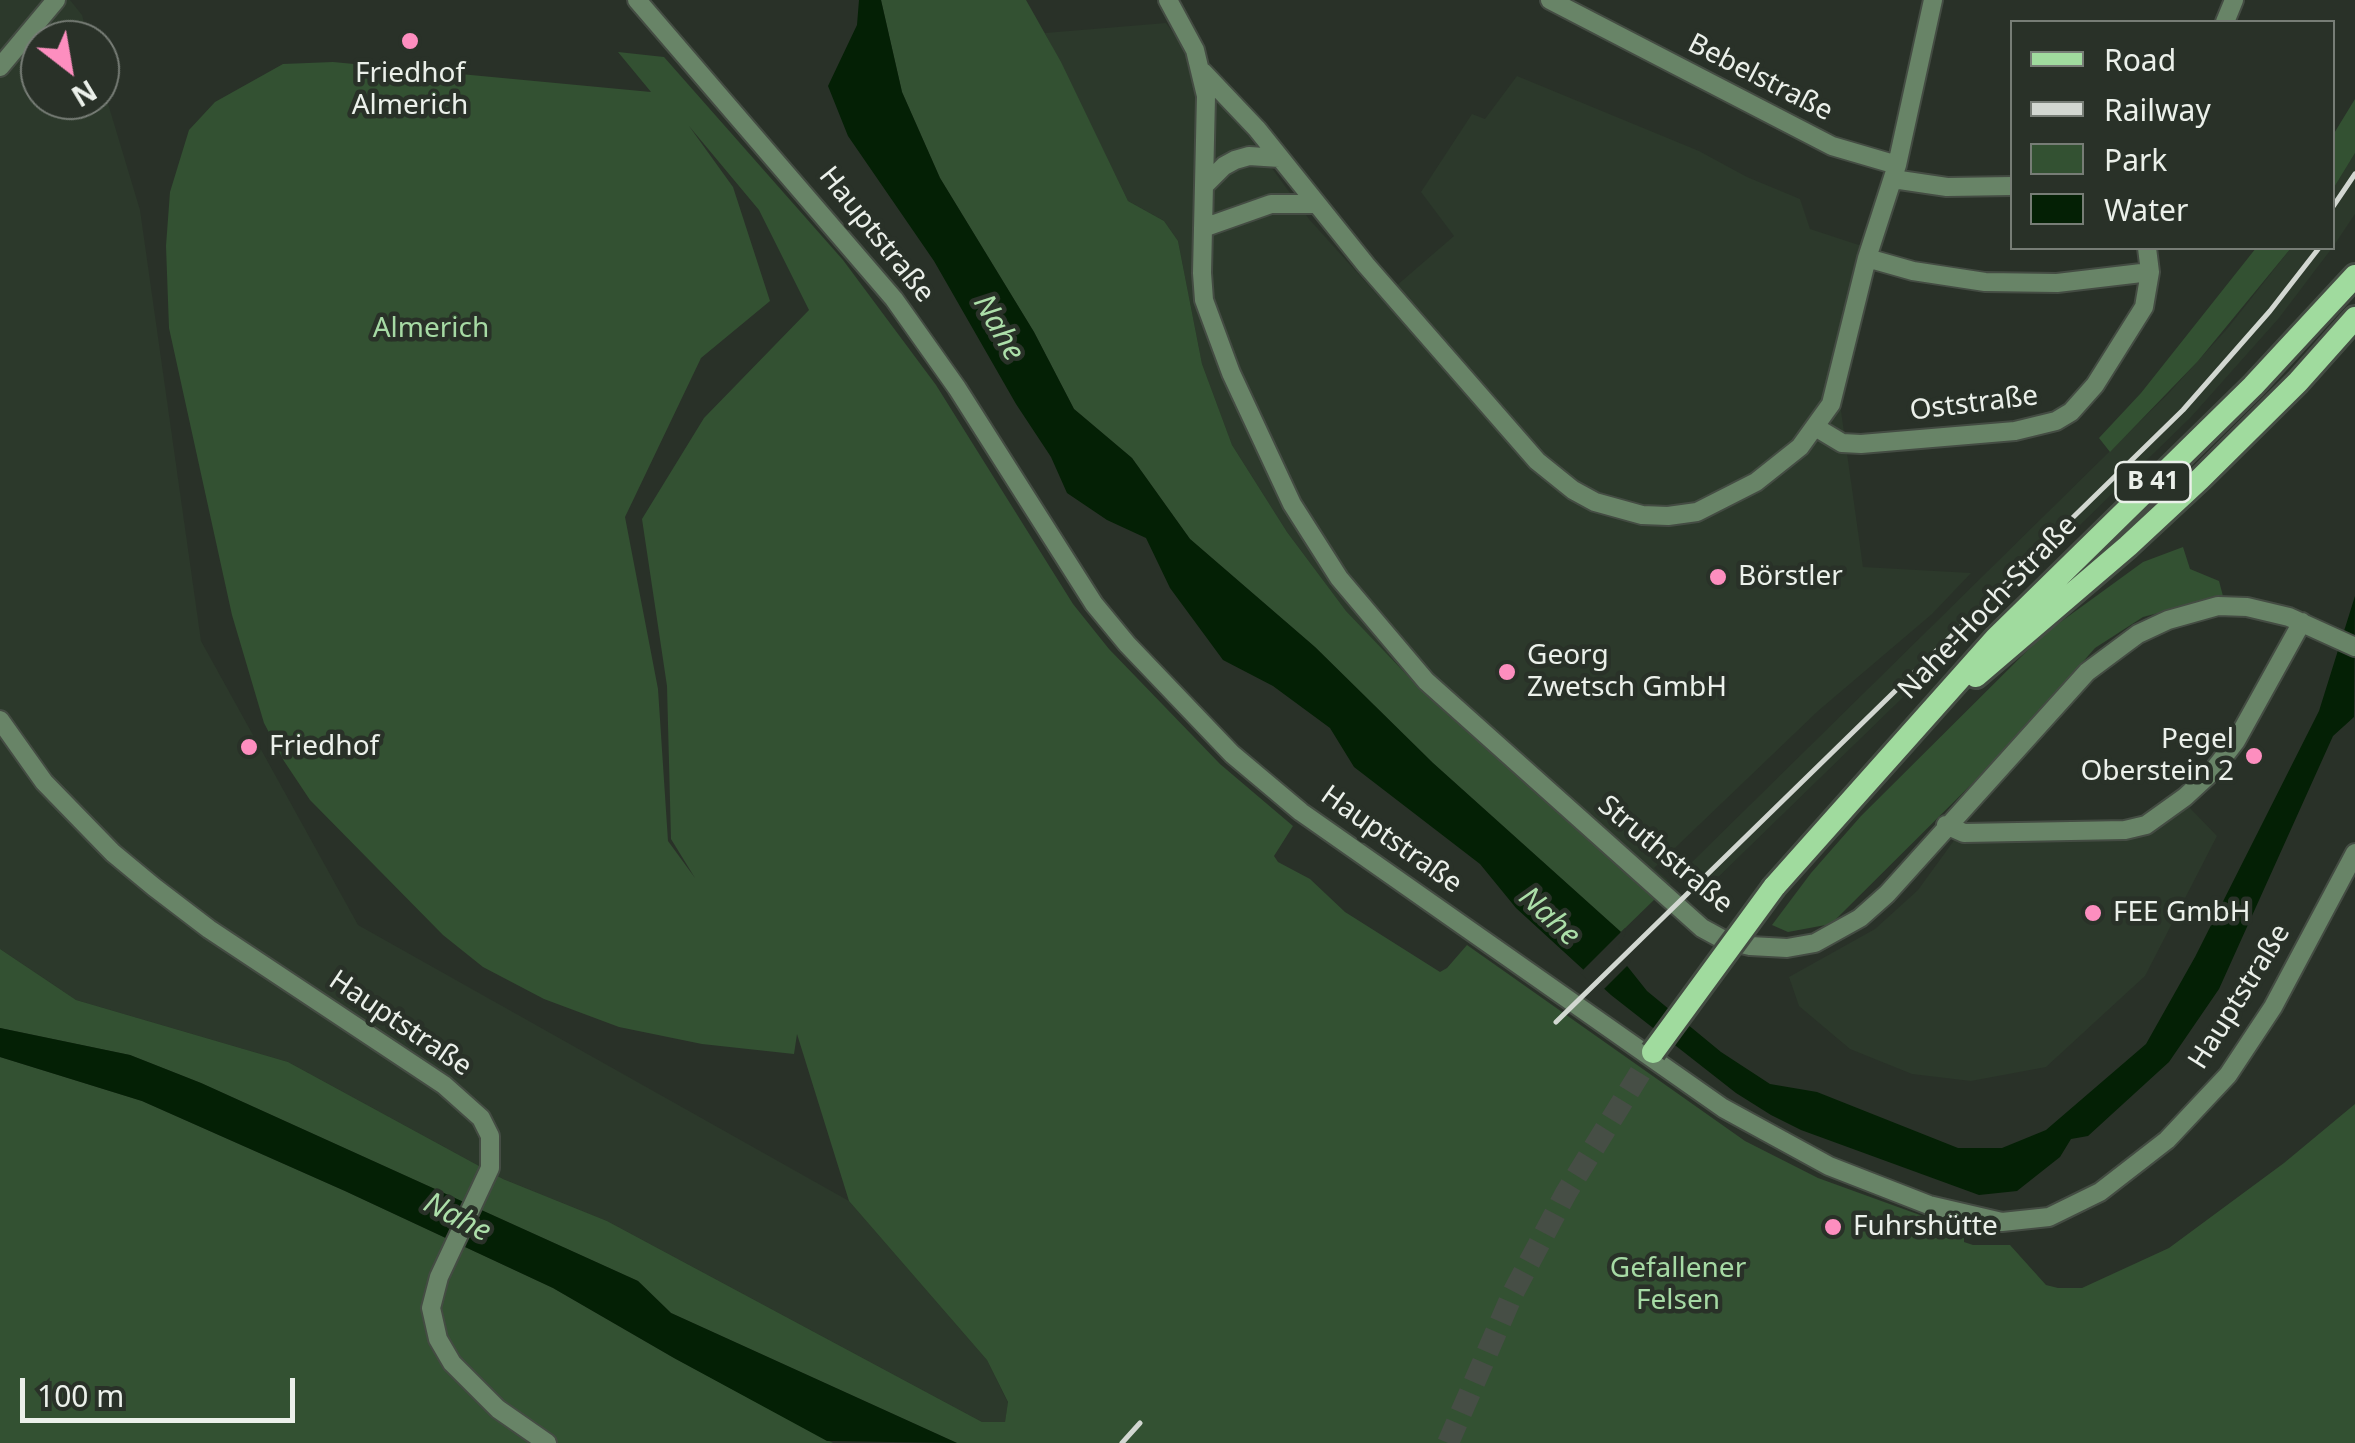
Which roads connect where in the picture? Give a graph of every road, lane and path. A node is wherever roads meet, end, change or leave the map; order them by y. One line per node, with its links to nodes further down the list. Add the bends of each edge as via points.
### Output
1 (56, 0): 6 (street)
2 (637, 0): 25 (street, Hauptstraße, via 894,298 1094,604 1232,754 1301,812 1723,1108 1829,1166 1930,1205 2002,1222 2048,1218 2100,1192 2167,1140 2228,1074 2281,994)
3 (1168, 0): 7 (street)
4 (1550, 0): 9 (street, Bebelstraße)
5 (1933, 0): 9 (street)
6 (0, 67)
7 (1202, 71): 8 (street); 10 (street, Struthstraße)
8 (1280, 158): 10 (street, via 1235,160); 12 (street)
9 (1895, 172): 11 (street, Bebelstraße, via 1947,187); 15 (street)
10 (1204, 186): 13 (street, Struthstraße)
11 (2010, 186)
12 (1316, 204): 13 (street, via 1271,204); 19 (street, via 1519,442 1595,502 1642,515 1697,512 1756,482)
13 (1203, 228): 24 (street, Struthstraße, via 1204,300 1214,333 1292,504 1339,578 1426,681 1684,915 1724,940 1750,946 1815,943 1860,918)
14 (2147, 250): 16 (street, Oststraße)
15 (1867, 258): 16 (street, via 1984,282 2058,283); 19 (street, via 1840,378)
16 (2150, 272): 19 (street, Oststraße, via 2144,306 2115,356 2082,400 2056,421 2016,431 1861,444)
17 (2355, 276): 23 (main road, Nahe-Hoch-Straße / B 41, via 2253,386 2018,614)
18 (2355, 318): 23 (main road, Nahe-Hoch-Straße / B 41, via 2152,524)
19 (1816, 428)
20 (2309, 625): 21 (street, Struthstraße); 24 (street, Struthstraße, via 2272,612 2218,606 2138,634 2087,672); 24 (street, via 2236,741 2198,784 2146,825 1964,833)
21 (2355, 647)
22 (0, 720): 27 (street, Hauptstraße, via 44,782 113,853 209,929 466,1102 488,1130 490,1168 431,1308 452,1363)
23 (1916, 726): 26 (main road, B 41, bridge, via 1774,887)
24 (1946, 825)
25 (2355, 853)
26 (1653, 1052)
27 (547, 1443)

